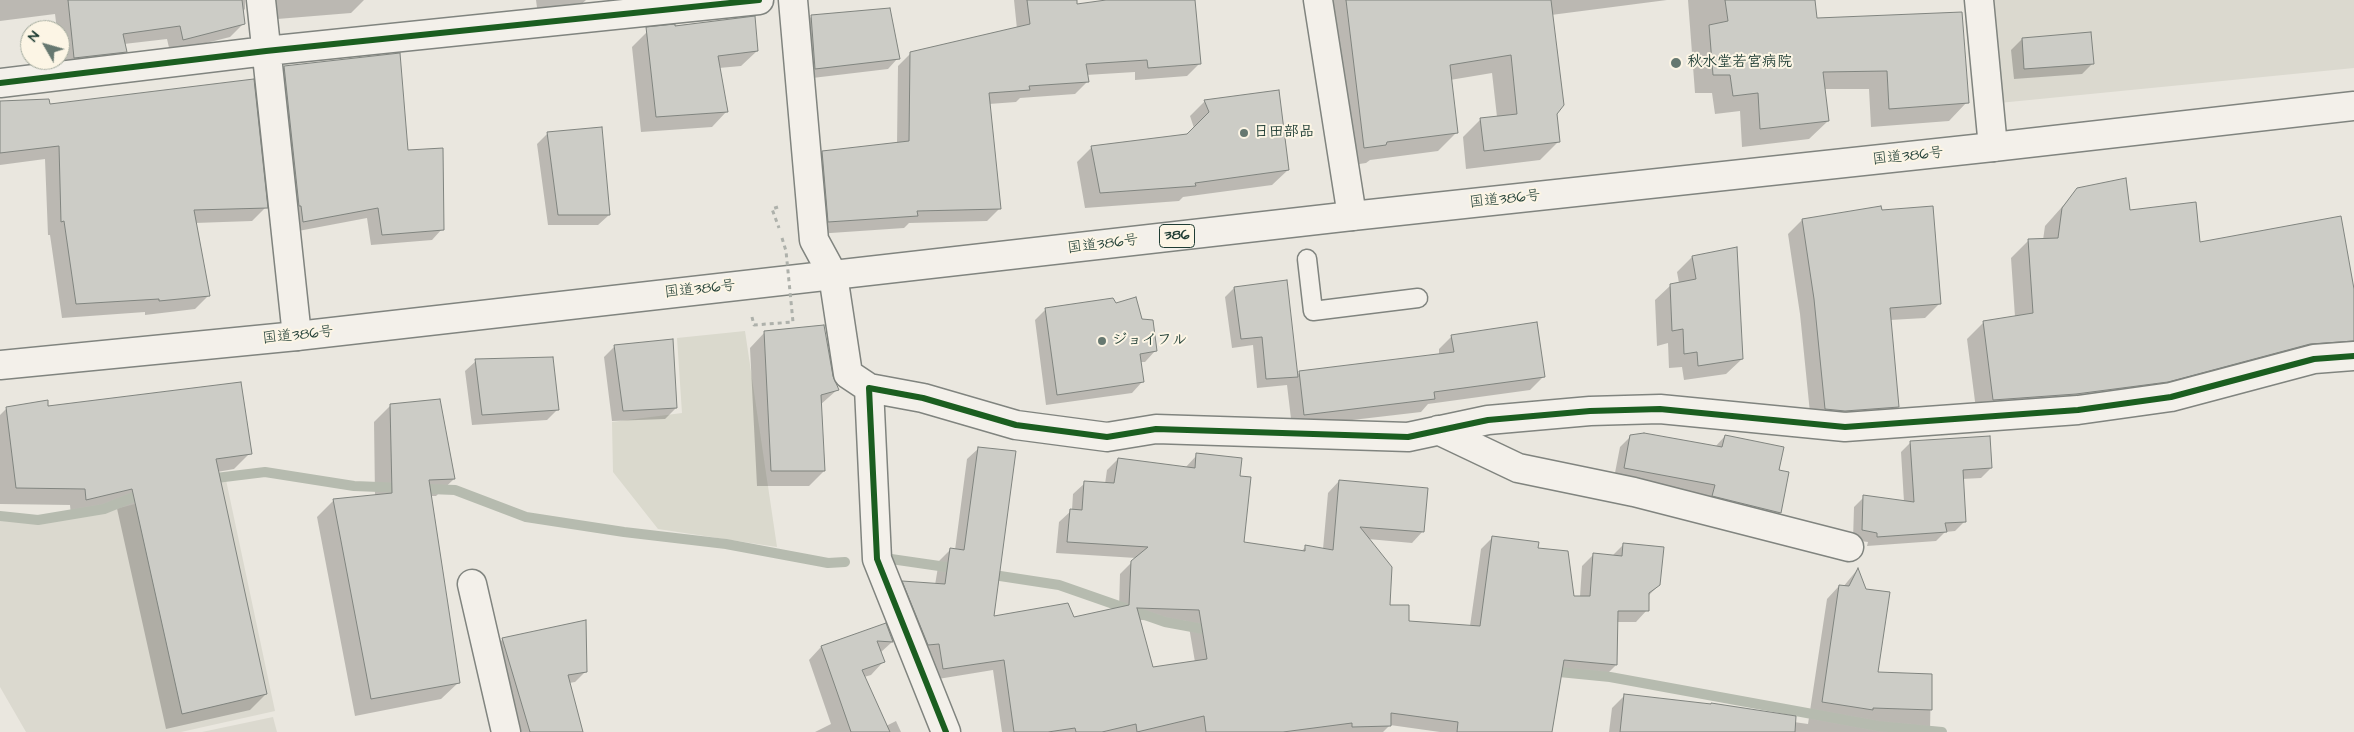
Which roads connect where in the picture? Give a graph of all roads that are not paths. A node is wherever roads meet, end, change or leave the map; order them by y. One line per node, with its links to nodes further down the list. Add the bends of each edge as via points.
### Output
1 (261, 0): 6 (main road)
2 (759, 0): 6 (main road)
3 (792, 0): 12 (main road, via 814,240)
4 (1318, 0): 10 (main road)
5 (1979, 0): 9 (main road)
6 (266, 51): 7 (main road); 14 (main road)
7 (0, 83)
8 (2354, 106): 9 (main road, 国道386号 / 386)
9 (1994, 148): 10 (main road, 国道386号 / 386)
10 (1352, 216): 12 (main road, 国道386号 / 386)
11 (1307, 259): 13 (lane, via 1313,311)
12 (833, 275): 14 (main road, 国道386号 / 386); 17 (main road, via 848,374)
13 (1418, 298)
14 (297, 336): 16 (main road, 国道386号 / 386)
15 (2354, 356): 18 (main road, via 2314,359 2171,397 2078,410 1845,427 1660,409 1590,411 1488,420)
16 (0, 364)
17 (869, 388): 18 (main road, via 923,398 1016,425 1107,438 1156,429 1408,437); 22 (main road, via 877,559)
18 (1438, 430): 19 (main road, via 1518,468 1634,492)
19 (1849, 547)
20 (472, 584): 21 (main road)
21 (506, 732)
22 (946, 732)

